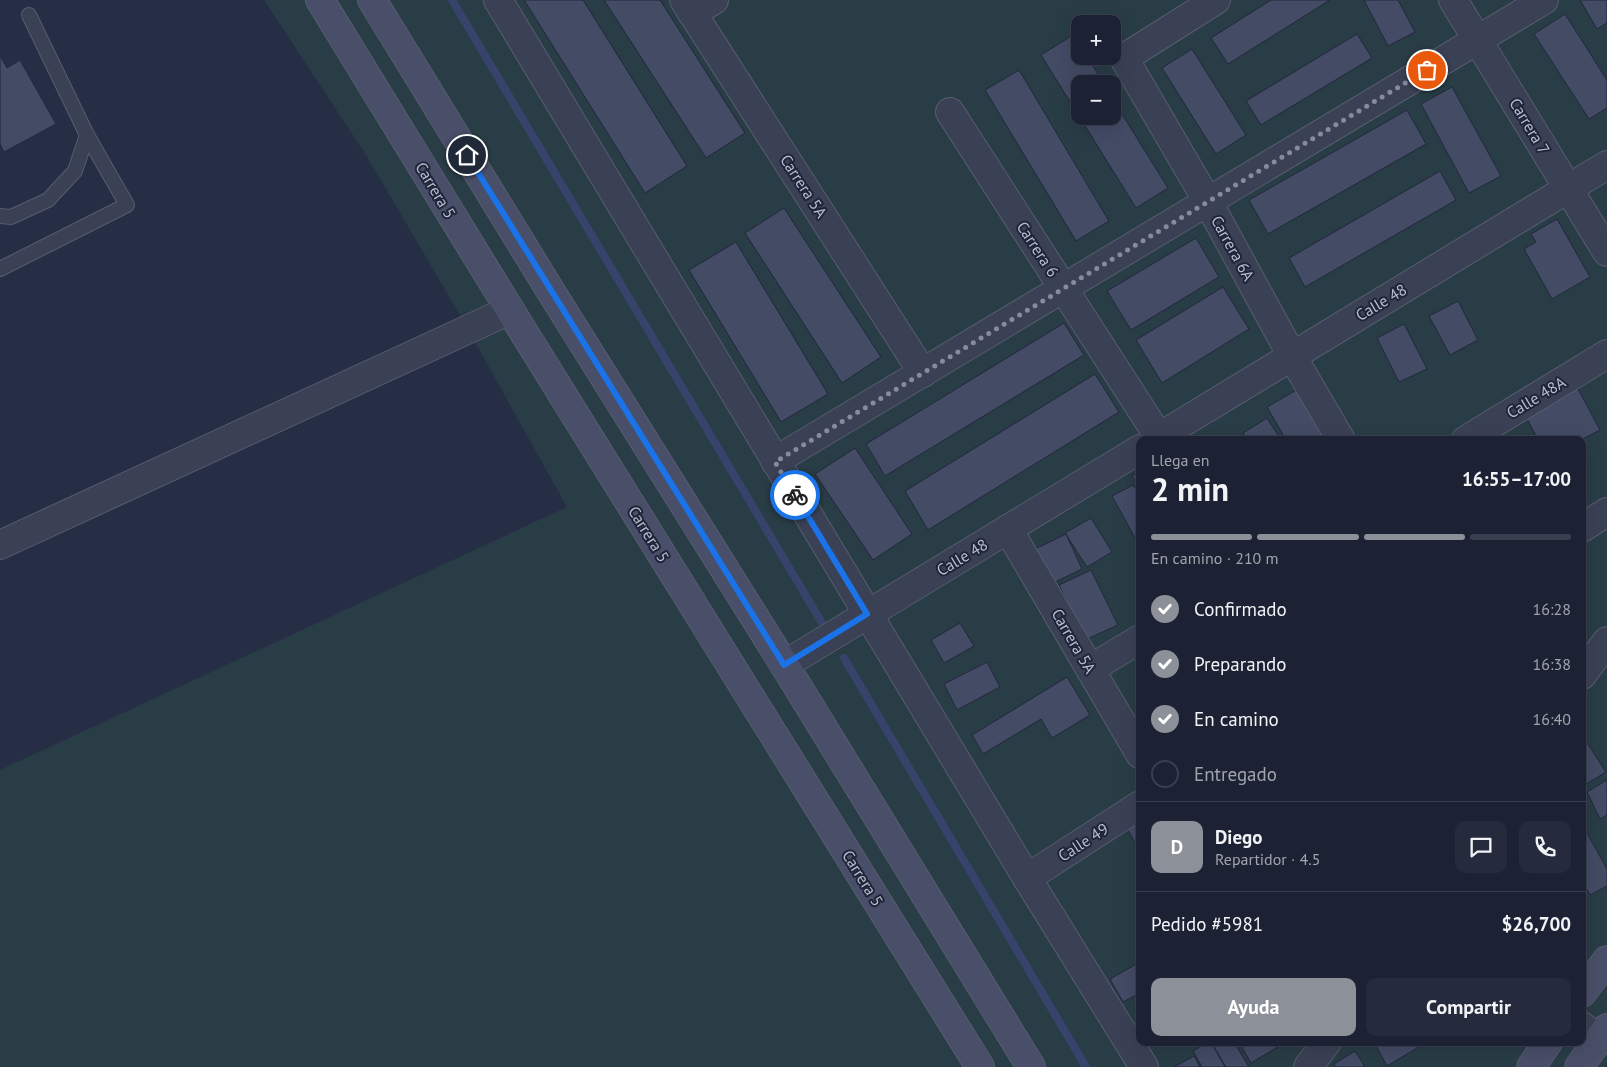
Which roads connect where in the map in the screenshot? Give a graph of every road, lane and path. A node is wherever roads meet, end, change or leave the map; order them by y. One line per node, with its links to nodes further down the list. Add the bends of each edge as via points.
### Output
1 (320, 0): 19 (main road, Carrera 5)
2 (498, 0): 28 (street)
3 (1216, 0): 14 (street, Carrera 6A, via 1124,58)
4 (1453, 0): 9 (street, Carrera 7)
5 (1544, 0): 9 (street)
6 (375, 1): 36 (main road)
7 (697, 4): 22 (street, Carrera 5A)
8 (29, 15): 11 (lane)
9 (1477, 40): 13 (street, Carrera 7); 14 (street)
10 (950, 112): 18 (street, Carrera 6)
11 (87, 136): 15 (lane, via 75,171 48,200 10,217); 17 (lane, via 127,205)
12 (1607, 165): 13 (street, Calle 48)
13 (1568, 189): 16 (street, Carrera 7); 21 (street, Calle 48)
14 (1208, 202): 18 (street); 21 (street, Carrera 6A)
15 (0, 216)
16 (1607, 252)
17 (0, 269)
18 (1064, 288): 22 (street); 23 (street, Carrera 6)
19 (510, 310): 32 (street); 46 (main road, Carrera 5)
20 (1607, 354): 26 (street, Calle 48A)
21 (1292, 356): 24 (street, Calle 48); 25 (street, Carrera 6A)
22 (923, 373): 28 (street)
23 (1148, 436)
24 (1161, 436)
25 (1339, 436)
26 (1473, 436)
27 (1136, 451): 31 (street, Calle 48)
28 (775, 462): 33 (street)
29 (1607, 512): 30 (street)
30 (1586, 525)
31 (1008, 529): 33 (street, Calle 48); 37 (street, Carrera 5A)
32 (0, 545)
33 (867, 614): 36 (street, Calle 48); 41 (street)
34 (1136, 641): 37 (street)
35 (1607, 641): 38 (street)
36 (784, 665): 47 (main road)
37 (1090, 669): 39 (street, Carrera 5A)
38 (1586, 670)
39 (1136, 747)
40 (1136, 808): 41 (street, Calle 49)
41 (1027, 878): 48 (street)
42 (1607, 960): 43 (main road)
43 (1586, 989)
44 (1599, 1035): 50 (main road)
45 (1545, 1046): 49 (main road)
46 (979, 1066)
47 (1031, 1067)
48 (1144, 1067)
49 (1531, 1067)
50 (1579, 1067)

